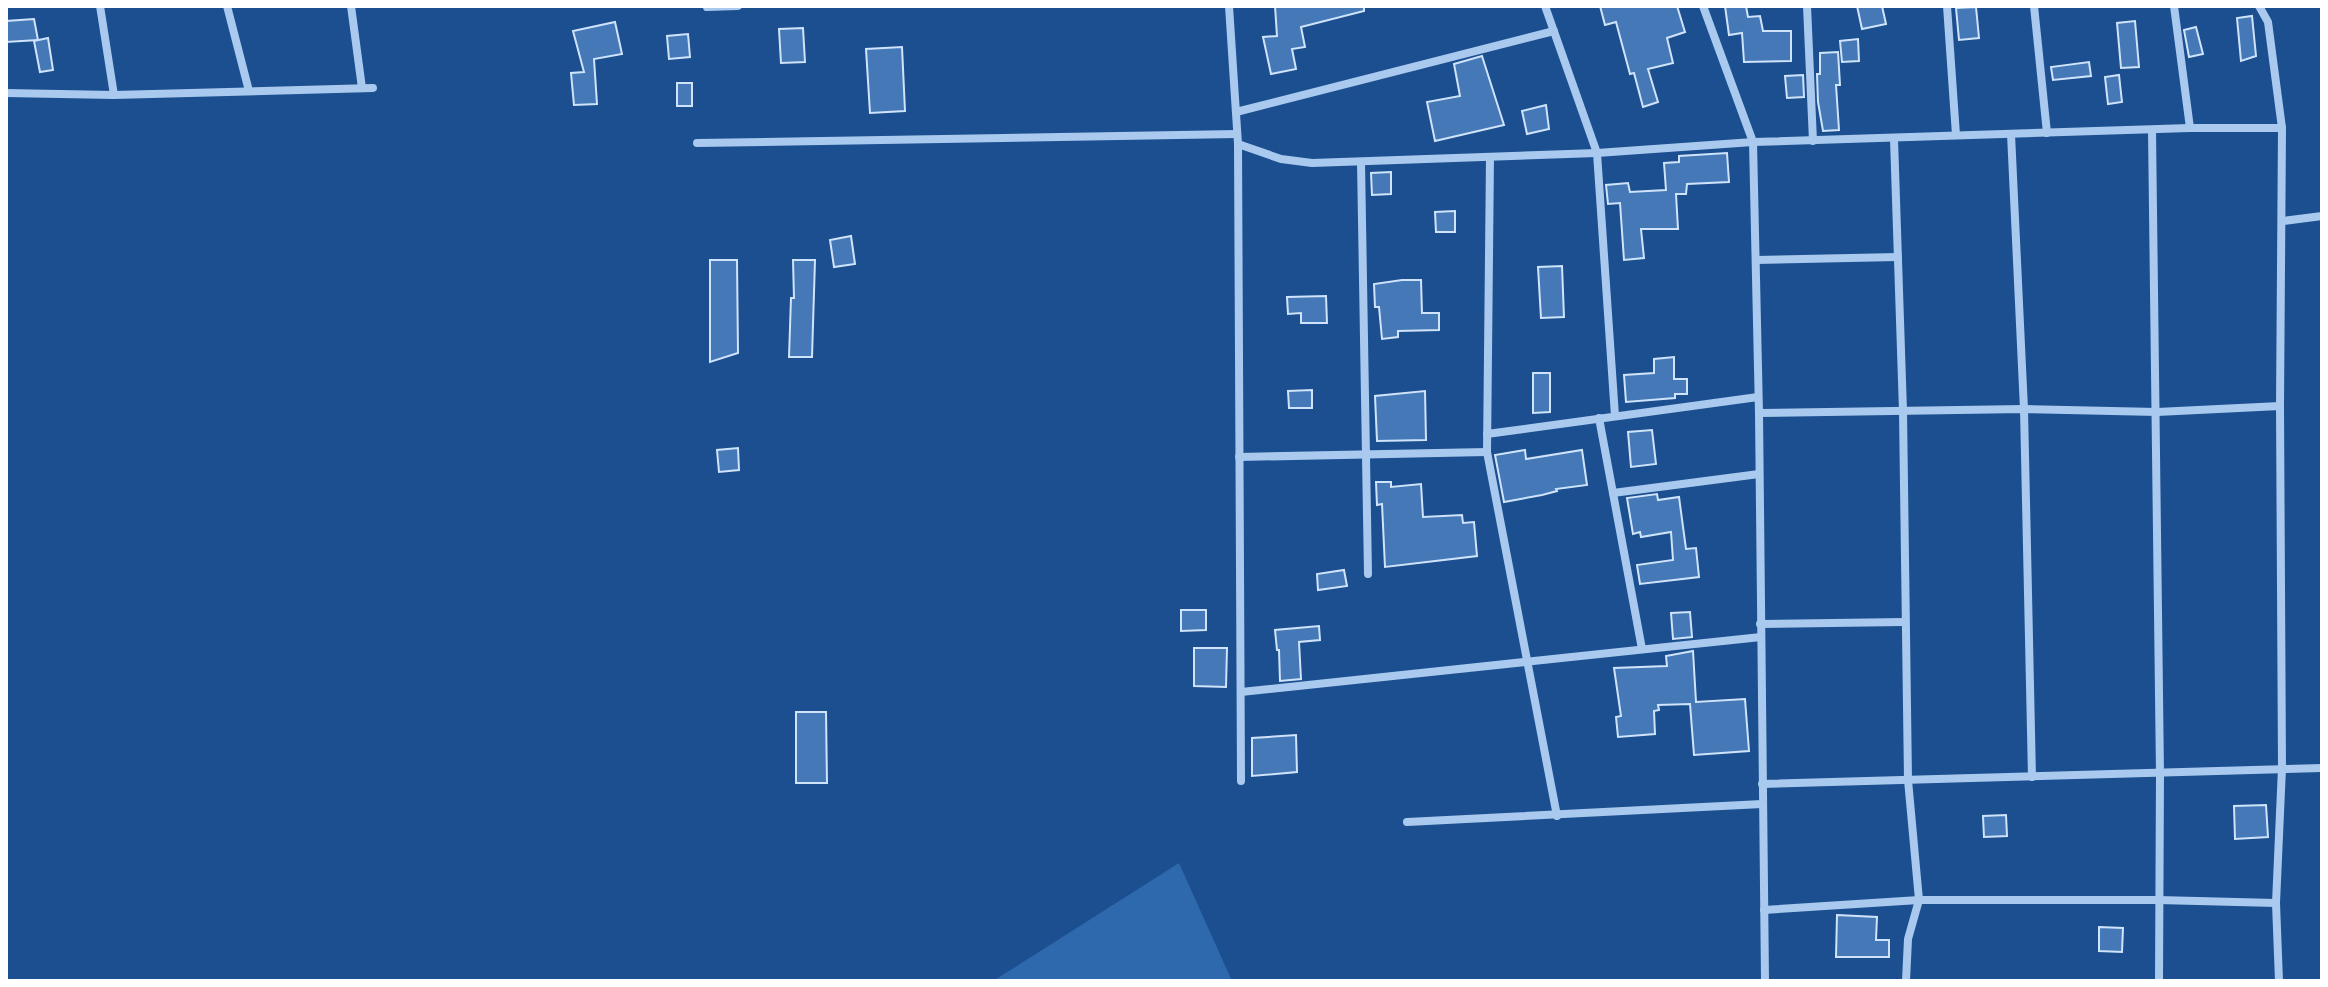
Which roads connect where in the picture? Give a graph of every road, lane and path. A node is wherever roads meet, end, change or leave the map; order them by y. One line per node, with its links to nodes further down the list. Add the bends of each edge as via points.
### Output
1 (100, 6): 19 (street)
2 (227, 6): 17 (street)
3 (351, 6): 15 (street)
4 (738, 6): 13 (street)
5 (1229, 6): 20 (street)
6 (1545, 6): 14 (street)
7 (1703, 6): 30 (street)
8 (1807, 6): 29 (street)
9 (1947, 6): 26 (street)
10 (2034, 6): 24 (street)
11 (2174, 6): 21 (street)
12 (2259, 6): 22 (street, via 2268,22)
13 (707, 7)
14 (1554, 31): 20 (street); 32 (street)
15 (362, 88): 16 (street); 17 (street)
16 (373, 88)
17 (249, 91): 19 (street)
18 (6, 93): 19 (street)
19 (114, 95)
20 (1236, 112): 27 (street)
21 (2190, 128): 22 (street); 23 (street)
22 (2282, 128): 36 (street)
23 (2152, 130): 24 (street); 43 (street)
24 (2047, 133): 25 (street)
25 (2011, 134): 26 (street); 41 (street)
26 (1956, 135): 28 (street)
27 (1238, 139): 31 (street); 34 (street, via 1293,162); 50 (street)
28 (1894, 139): 29 (street); 37 (street)
29 (1813, 141): 30 (street)
30 (1753, 142): 32 (street); 38 (street)
31 (697, 143)
32 (1597, 153): 33 (street); 45 (street)
33 (1490, 157): 34 (street); 47 (street)
34 (1361, 162): 49 (street)
35 (2322, 216): 36 (street)
36 (2283, 221): 40 (street)
37 (1898, 257): 38 (street); 42 (street)
38 (1756, 260): 39 (street)
39 (1758, 397): 44 (street); 45 (street)
40 (2280, 406): 43 (street); 60 (street)
41 (2024, 409): 42 (street); 43 (street); 63 (street)
42 (1903, 411): 44 (street); 54 (street)
43 (2157, 412): 62 (street)
44 (1759, 413): 51 (street)
45 (1615, 416): 46 (street)
46 (1599, 418): 47 (street); 52 (street)
47 (1487, 434): 48 (street)
48 (1487, 452): 49 (street); 58 (street)
49 (1366, 455): 50 (street); 53 (street)
50 (1239, 457): 59 (street)
51 (1759, 474): 52 (street); 55 (street)
52 (1613, 493): 57 (street)
53 (1368, 574)
54 (1904, 622): 55 (street); 64 (street)
55 (1760, 624): 56 (street)
56 (1761, 637): 57 (street); 66 (street)
57 (1642, 649): 58 (street)
58 (1527, 661): 59 (street); 68 (street)
59 (1241, 692): 65 (street)
60 (2282, 768): 61 (street); 62 (street); 72 (street)
61 (2322, 768)
62 (2160, 774): 63 (street); 71 (street)
63 (2032, 777): 64 (street)
64 (1908, 780): 66 (street); 70 (street)
65 (1241, 781)
66 (1762, 784): 67 (street)
67 (1762, 804): 68 (street); 73 (street)
68 (1557, 816): 69 (street)
69 (1407, 822)
70 (1919, 900): 71 (street); 73 (street); 75 (street, via 1908,939)
71 (2158, 900): 72 (street); 76 (street)
72 (2276, 903): 77 (street)
73 (1764, 910): 74 (street)
74 (1765, 981)
75 (1906, 981)
76 (2159, 981)
77 (2279, 981)

